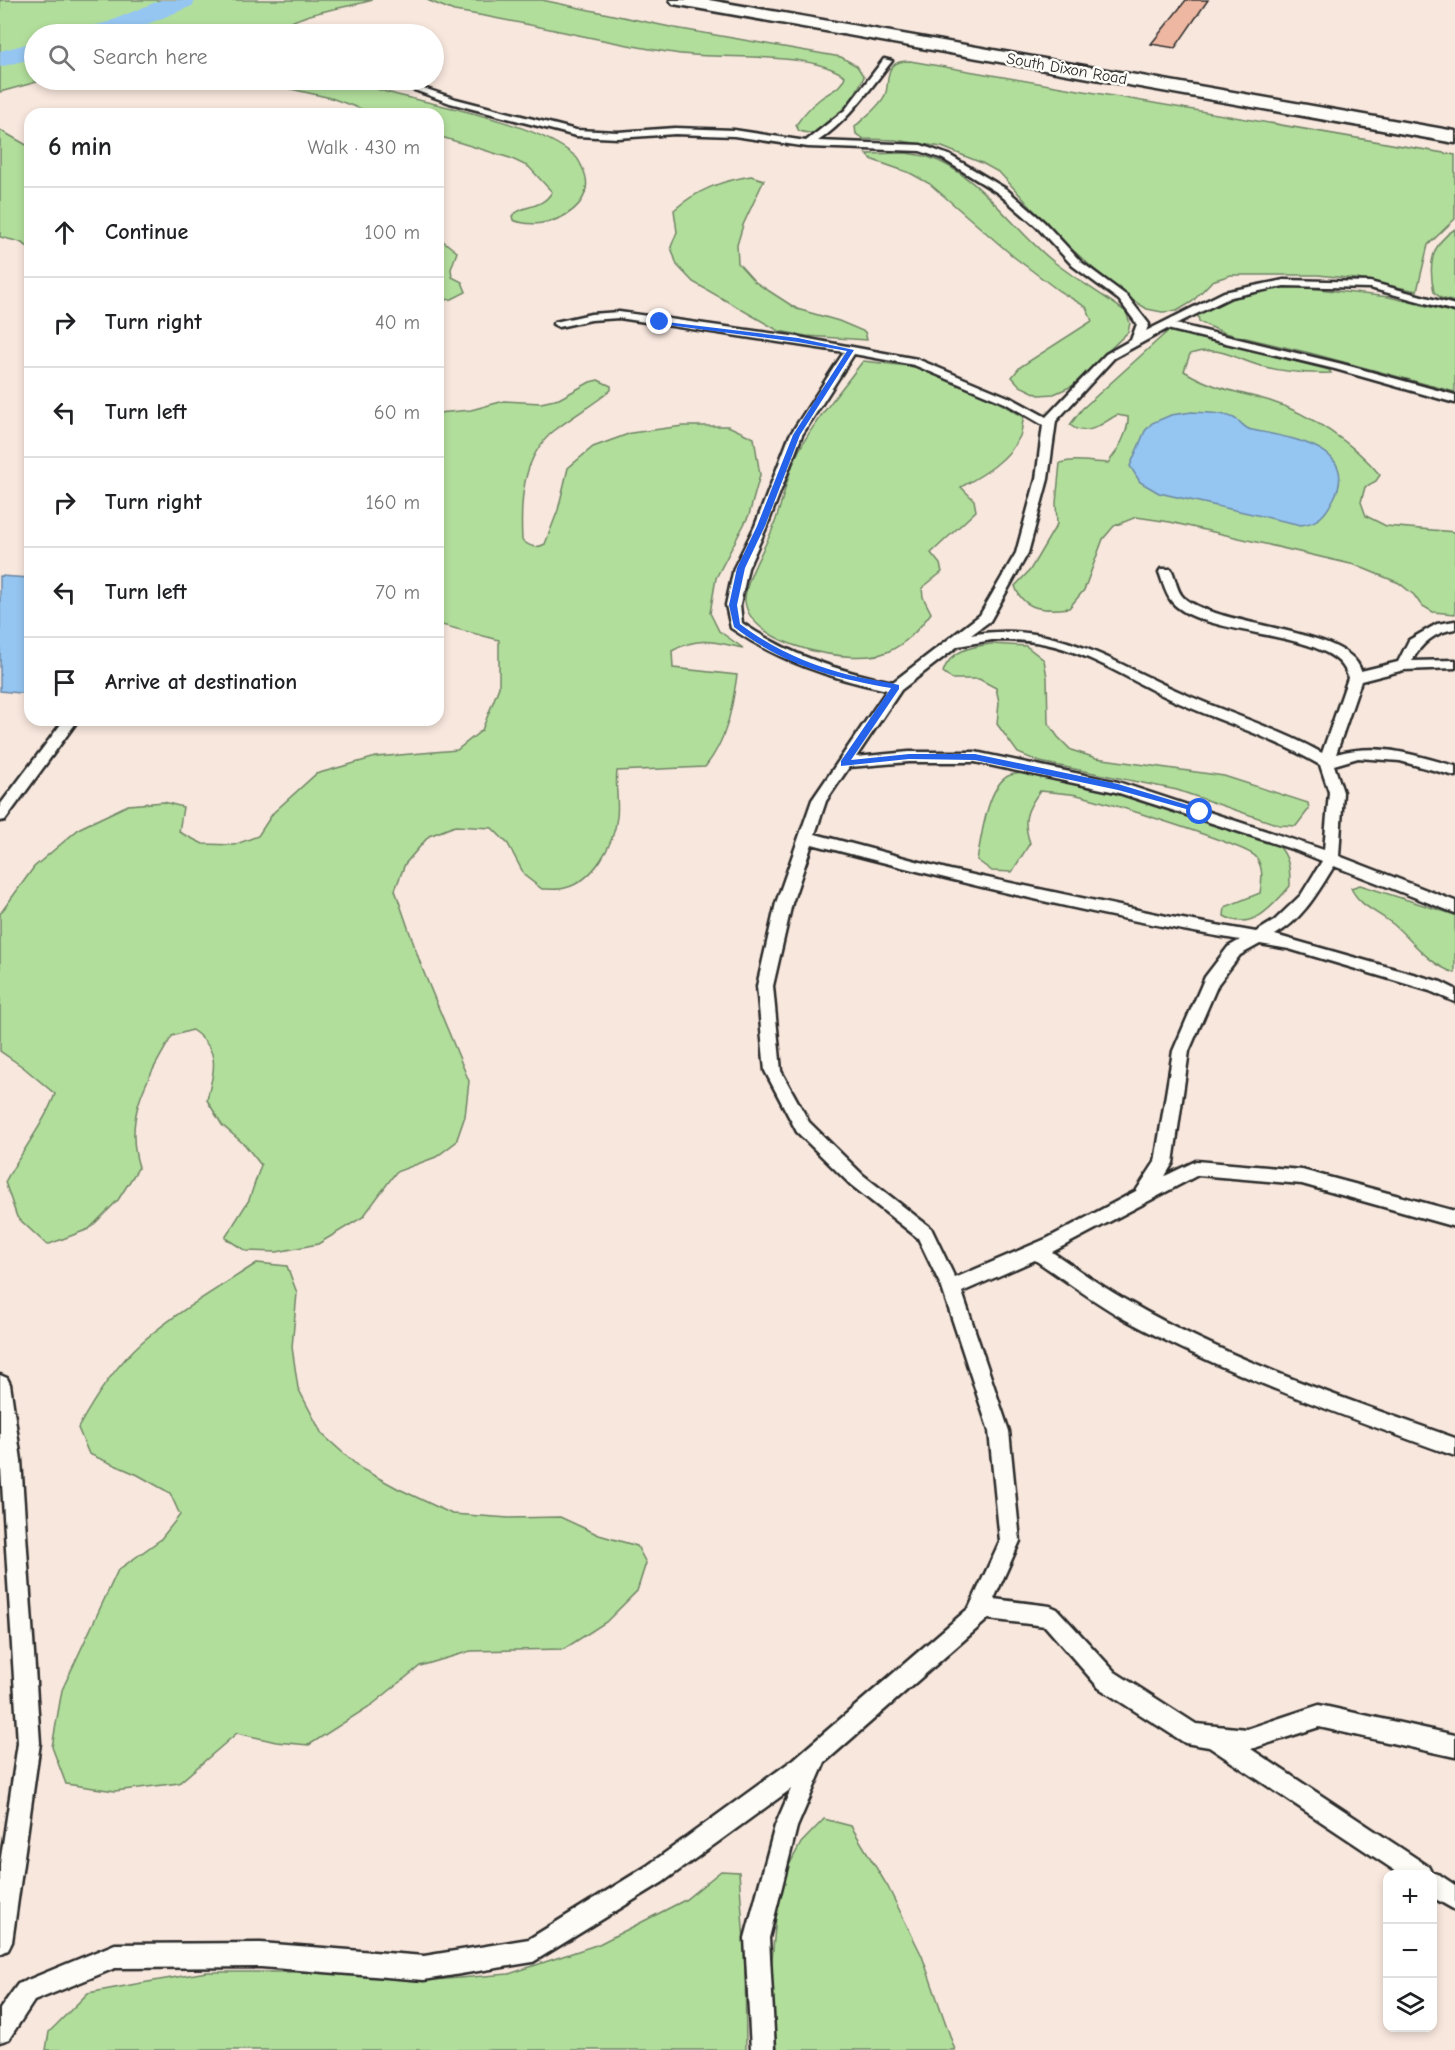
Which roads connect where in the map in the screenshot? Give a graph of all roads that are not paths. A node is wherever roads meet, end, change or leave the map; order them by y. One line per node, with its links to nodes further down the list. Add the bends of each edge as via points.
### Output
1 (680, 0): 4 (main road, South Dixon Road)
2 (887, 61): 5 (lane, via 854,106)
3 (422, 90): 5 (lane, via 576,133 734,133)
4 (1455, 136)
5 (808, 144): 9 (lane, via 921,148 946,157 1002,191 1077,264 1123,298 1143,324)
6 (1455, 308): 8 (lane, via 1370,285 1284,283 1228,294)
7 (559, 324): 10 (lane, via 619,315)
8 (1165, 325): 9 (lane); 11 (lane, via 1338,366)
9 (1136, 341): 12 (lane, via 1110,356)
10 (851, 350): 12 (lane, via 917,362 1010,401); 19 (lane, via 796,435 741,568 733,605 736,625 772,650 848,677)
11 (1455, 399)
12 (1050, 424): 15 (lane, via 1042,479 1022,553 985,618)
13 (1166, 572): 18 (lane, via 1180,601 1205,614 1323,645 1353,665)
14 (1455, 626): 16 (lane, via 1442,627 1414,643)
15 (951, 645): 19 (lane); 21 (lane, via 1012,633 1070,645 1171,694 1299,746)
16 (1404, 664): 17 (lane); 18 (lane)
17 (1455, 664)
18 (1355, 678): 21 (lane)
19 (896, 687): 22 (lane)
20 (67, 726): 24 (lane)
21 (1326, 762): 23 (lane, via 1358,753 1400,756); 26 (lane, via 1336,792)
22 (844, 764): 25 (lane, via 819,800); 26 (lane, via 909,757 975,757 1118,787)
23 (1455, 771)
24 (0, 816)
25 (806, 837): 28 (lane, via 950,875); 33 (lane, via 784,903 765,986 773,1071 803,1127 856,1180 925,1233)
26 (1331, 858): 27 (lane); 28 (lane, via 1306,899 1280,925)
27 (1455, 907)
28 (1258, 938): 29 (lane, via 1435,986); 30 (lane, via 1234,951 1211,981 1181,1051 1164,1163)
29 (1455, 996)
30 (1142, 1197): 31 (lane, via 1196,1168 1302,1178); 32 (lane)
31 (1455, 1218)
32 (1036, 1251): 33 (lane); 35 (lane, via 1133,1314 1229,1359 1338,1406)
33 (951, 1288): 36 (lane, via 999,1431 1010,1541)
34 (0, 1384): 41 (lane, via 11,1460 28,1743)
35 (1455, 1447)
36 (976, 1616): 37 (lane, via 985,1608 1050,1616 1107,1680 1193,1735); 39 (lane)
37 (1213, 1737): 38 (lane, via 1247,1740 1319,1716); 40 (lane)
38 (1455, 1746)
39 (816, 1755): 45 (lane, via 655,1874 534,1950 424,1968 261,1955 115,1956 26,1992); 46 (lane, via 786,1826 757,1938)
40 (1412, 1870)
41 (4, 1875): 44 (lane)
42 (1437, 1886): 43 (lane)
43 (1455, 1898)
44 (0, 1942)
45 (0, 2030)
46 (763, 2050)

